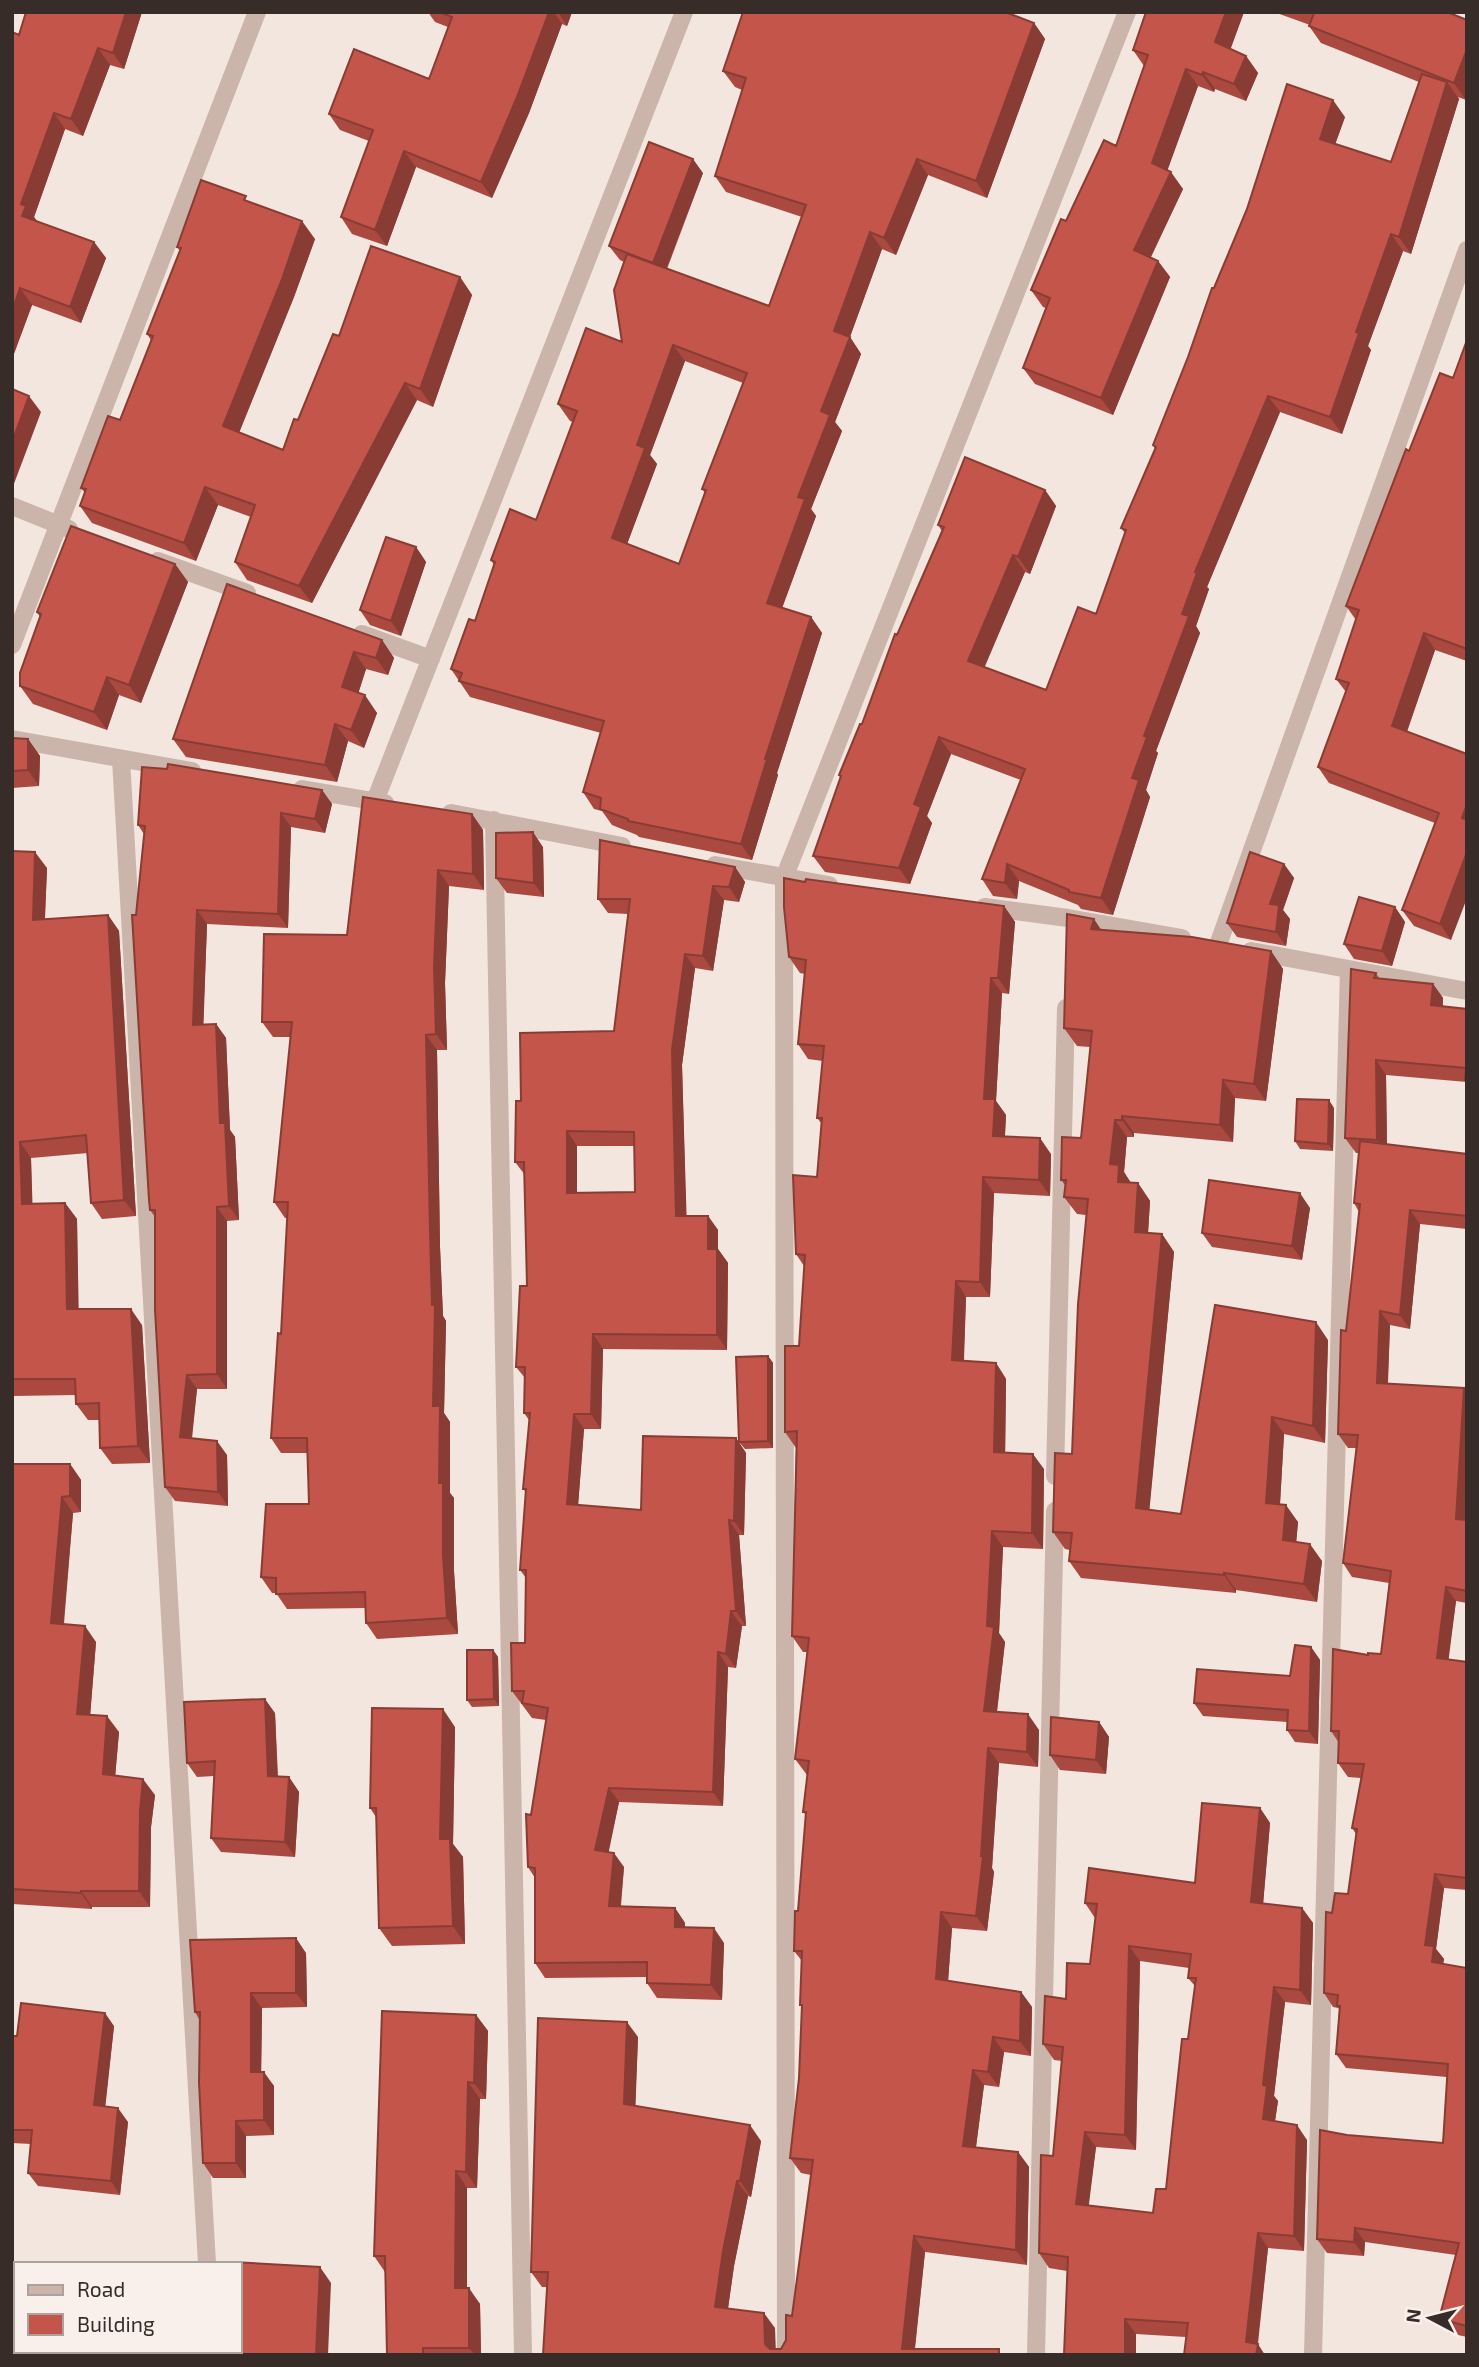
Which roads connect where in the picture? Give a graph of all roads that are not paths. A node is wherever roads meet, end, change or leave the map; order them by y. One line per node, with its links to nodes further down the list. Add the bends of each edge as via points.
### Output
1 (257, 12): 6 (street)
2 (684, 12): 12 (street)
3 (1127, 12): 23 (street)
4 (1467, 250): 26 (street)
5 (12, 506): 6 (street)
6 (58, 525): 7 (street); 11 (street)
7 (84, 534)
8 (135, 553): 9 (street)
9 (264, 599)
10 (341, 627): 12 (street)
11 (12, 645)
12 (431, 659): 17 (street)
13 (12, 739): 14 (street)
14 (121, 759): 15 (street); 30 (street)
15 (215, 775)
16 (282, 786): 17 (street)
17 (375, 801): 18 (street)
18 (402, 806)
19 (428, 810): 20 (street)
20 (494, 820): 21 (street); 31 (street)
21 (639, 849)
22 (692, 860): 23 (street)
23 (783, 878): 24 (street); 32 (street)
24 (851, 888)
25 (973, 905): 26 (street, via 1068,925)
26 (1218, 945): 27 (street)
27 (1349, 969): 29 (street); 34 (street)
28 (1066, 988): 33 (street)
29 (1467, 991)
30 (207, 2262)
31 (523, 2355)
32 (786, 2355)
33 (1036, 2355)
34 (1312, 2355)

